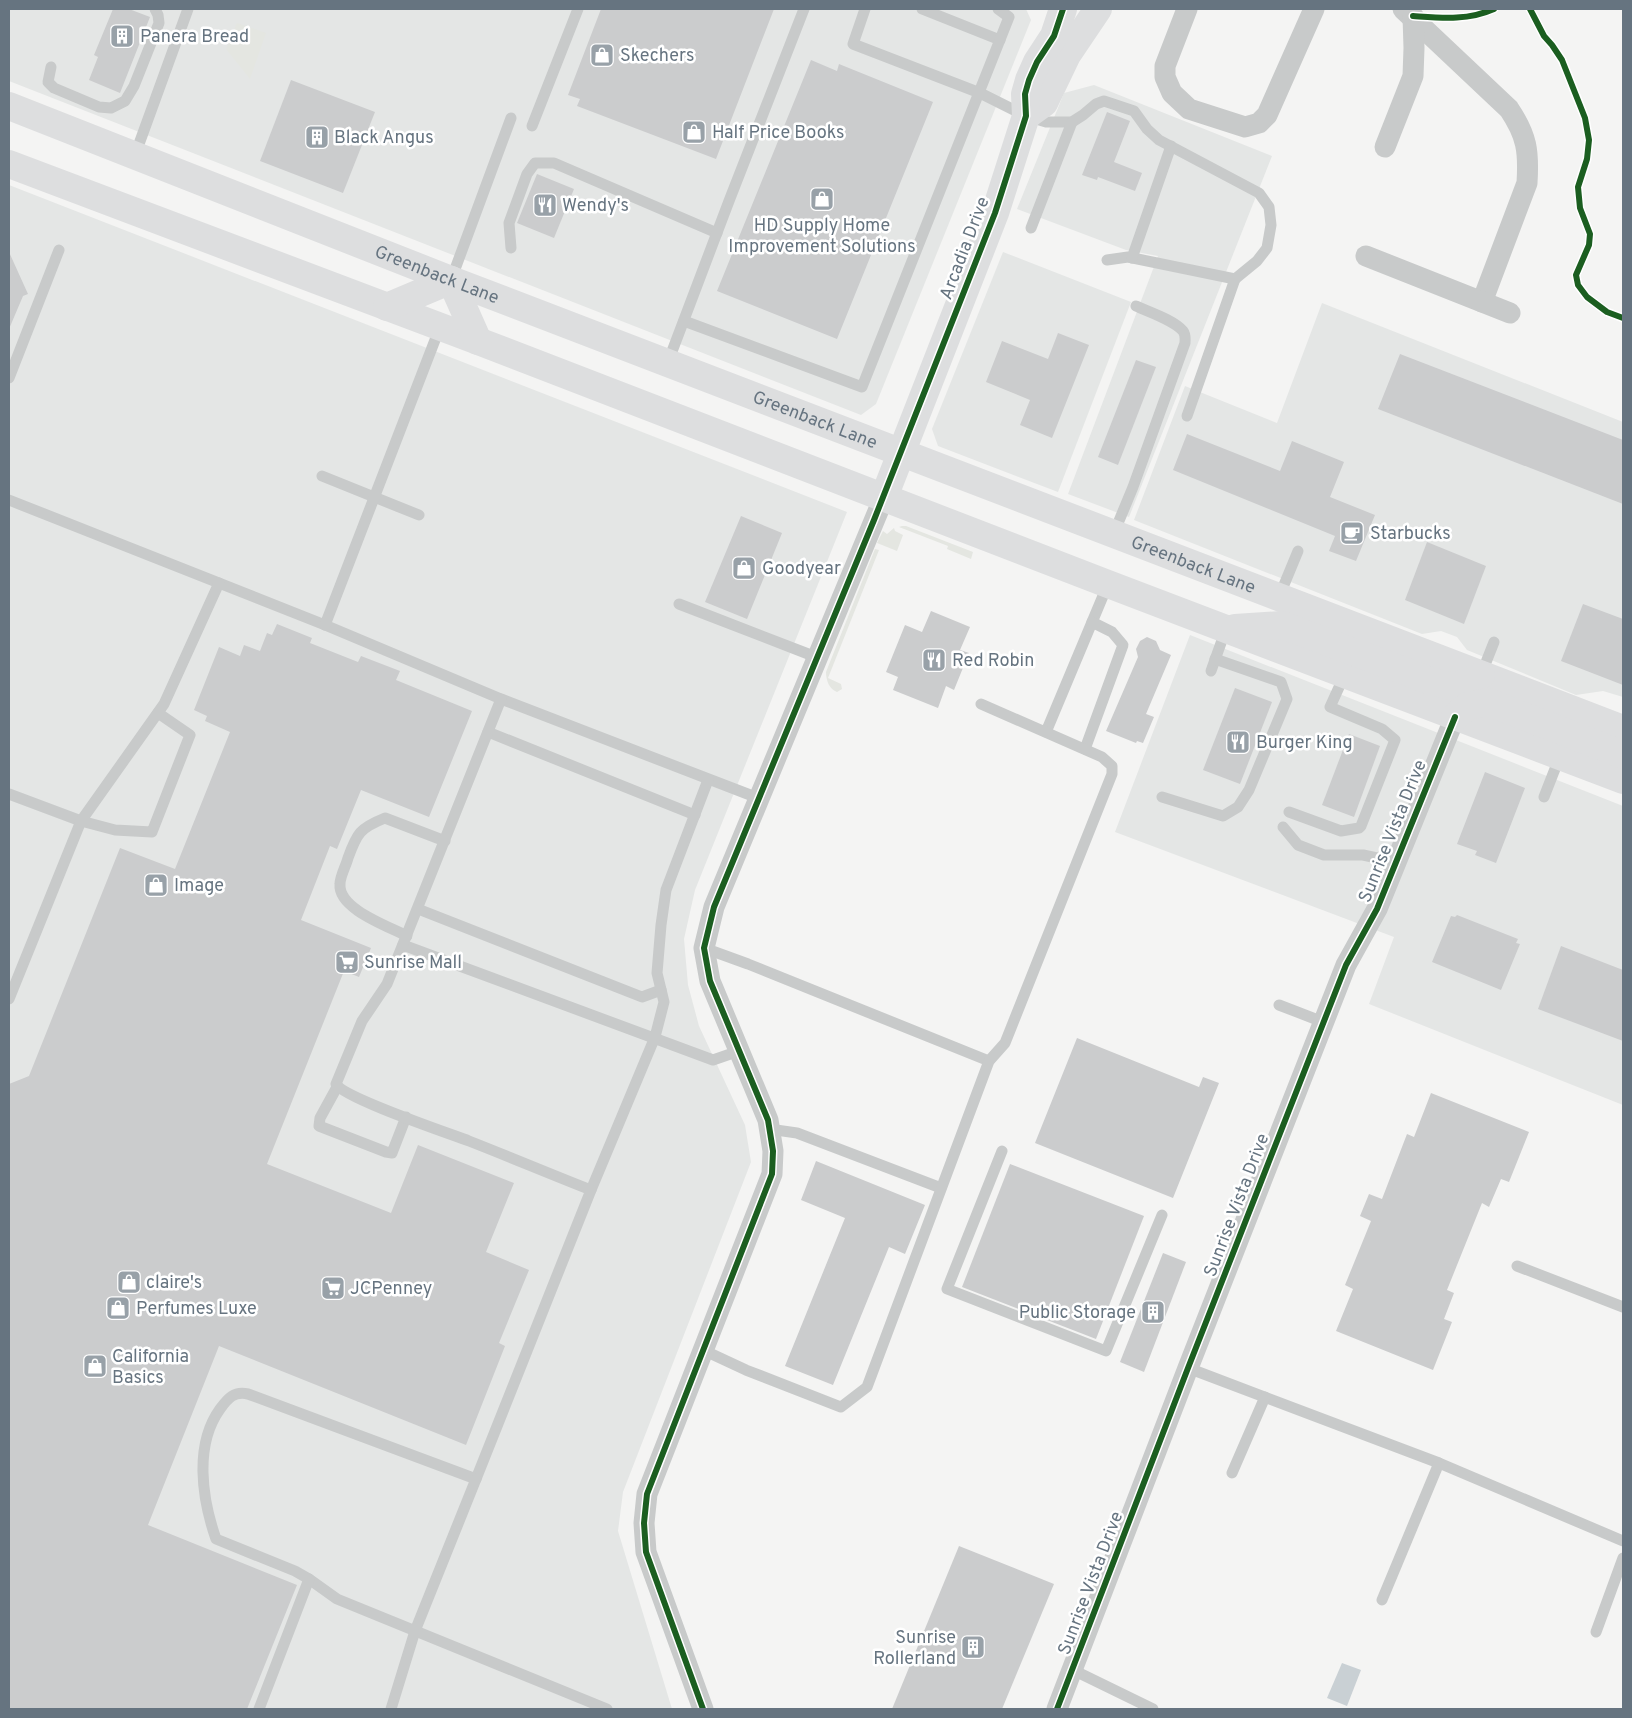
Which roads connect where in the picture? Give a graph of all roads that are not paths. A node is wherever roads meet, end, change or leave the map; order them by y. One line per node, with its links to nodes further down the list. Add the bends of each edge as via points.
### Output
1 (155, 9): 14 (lane, via 159,23 126,101 112,108 99,107 54,88 48,82)
2 (188, 9): 23 (lane)
3 (578, 9): 20 (lane)
4 (804, 9): 26 (lane)
5 (865, 9): 15 (lane, via 853,44)
6 (922, 9): 13 (lane)
7 (998, 9): 13 (lane, via 1009,17)
8 (1063, 9): 17 (main road, Arcadia Drive, via 1054,36 1036,62 1029,80 1025,94)
9 (1098, 9): 17 (main road, via 1067,55 1044,103)
10 (1186, 9): 11 (street, via 1165,66 1165,77 1172,93 1189,109 1245,127 1259,123 1266,115)
11 (1314, 9)
12 (1408, 12): 22 (street, via 1413,76); 34 (street, via 1509,108 1526,142 1527,183)
13 (1000, 40): 15 (lane)
14 (51, 67)
15 (980, 93): 17 (lane); 38 (lane, via 862,387)
16 (9, 106): 23 (main road, Greenback Lane)
17 (1026, 116): 19 (lane, via 1046,122); 44 (main road, Arcadia Drive, via 995,213)
18 (511, 118): 33 (lane)
19 (1072, 122): 21 (lane, via 1104,101 1134,111 1146,129); 25 (lane)
20 (532, 126)
21 (1171, 146): 30 (lane); 32 (lane, via 1259,193 1270,207 1267,248)
22 (1385, 147)
23 (135, 155): 33 (main road, Greenback Lane)
24 (9, 164): 36 (main road)
25 (1031, 228)
26 (717, 234): 27 (lane, via 554,163 534,162 509,223); 38 (lane)
27 (511, 248)
28 (60, 250): 42 (lane)
29 (1366, 256): 34 (street)
30 (1132, 258): 31 (lane); 32 (lane)
31 (1107, 260)
32 (1236, 279): 43 (lane)
33 (451, 280): 36 (main road); 40 (main road); 41 (main road, Greenback Lane)
34 (1482, 302): 37 (street)
35 (1136, 306): 50 (lane, via 1181,329 1186,343)
36 (387, 307): 39 (main road)
37 (1510, 314)
38 (684, 321): 41 (lane)
39 (440, 327): 40 (main road); 46 (lane)
40 (478, 341): 47 (main road)
41 (668, 362): 44 (main road, Greenback Lane)
42 (9, 378)
43 (1187, 416)
44 (901, 452): 47 (main road, Arcadia Drive); 50 (main road, Greenback Lane)
45 (322, 476): 46 (lane)
46 (374, 497): 49 (lane); 57 (lane)
47 (884, 497): 53 (main road); 60 (street)
48 (9, 500): 52 (lane)
49 (419, 515)
50 (1114, 533): 54 (main road, Greenback Lane)
51 (1298, 551): 54 (lane)
52 (219, 583): 57 (lane); 67 (lane)
53 (1108, 584): 56 (lane); 58 (main road)
54 (1279, 597): 64 (main road, Greenback Lane, via 1366,625)
55 (679, 604): 60 (lane)
56 (1092, 622): 71 (lane); 72 (lane, via 1112,632 1123,645)
57 (325, 625): 65 (lane)
58 (1226, 628): 61 (lane); 63 (main road); 64 (main road, via 1282,625 1454,688)
59 (1494, 642): 64 (lane)
60 (816, 658): 80 (street)
61 (1215, 659): 62 (lane); 78 (lane, via 1282,682 1287,699 1249,790 1238,807 1223,816)
62 (1211, 671)
63 (1345, 674): 68 (main road); 81 (lane, via 1330,707 1382,729 1395,740 1359,828 1341,831)
64 (1480, 674): 69 (main road, Greenback Lane)
65 (501, 699): 70 (lane); 75 (lane)
66 (981, 704): 71 (lane)
67 (158, 713): 83 (lane); 83 (lane, via 190,736 152,832 115,830)
68 (1455, 717): 73 (main road, via 1467,706 1488,702); 74 (main road); 86 (street, Sunrise Vista Drive)
69 (1623, 729)
70 (488, 732): 82 (lane); 85 (lane)
71 (1046, 732): 72 (lane)
72 (1085, 749): 96 (lane, via 1108,761 1112,774 1005,1043)
73 (1623, 755)
74 (1560, 756): 76 (main road); 79 (lane)
75 (708, 780): 80 (lane); 82 (lane)
76 (1623, 780)
77 (9, 794): 83 (lane)
78 (1162, 796)
79 (1544, 797)
80 (758, 798): 89 (street, via 714,907)
81 (1289, 812)
82 (695, 815): 90 (lane, via 666,890 657,973)
83 (81, 821): 91 (lane)
84 (1283, 827): 86 (lane, via 1298,845 1324,855 1363,855)
85 (445, 841): 87 (lane); 88 (lane, via 385,818 368,825 355,837 340,884 342,897 353,909)
86 (1396, 862): 93 (street, Sunrise Vista Drive, via 1377,909 1346,965)
87 (418, 909): 88 (lane); 90 (lane, via 642,997)
88 (405, 940): 94 (lane); 97 (lane, via 388,984 362,1021 339,1073)
89 (704, 948): 95 (street, via 710,981); 96 (lane)
90 (661, 990): 94 (lane, via 664,1002)
91 (9, 999)
92 (1279, 1005): 93 (lane)
93 (1323, 1022): 107 (street, Sunrise Vista Drive)
94 (655, 1037): 95 (lane, via 714,1060); 102 (lane)
95 (739, 1051): 99 (street)
96 (989, 1061): 101 (lane)
97 (337, 1087): 98 (lane); 98 (lane, via 320,1118 320,1126 392,1153)
98 (406, 1117): 102 (lane)
99 (769, 1129): 101 (lane, via 797,1133); 106 (street, via 773,1151 772,1174)
100 (1002, 1151): 103 (lane, via 947,1289 1106,1351)
101 (941, 1188): 106 (lane, via 867,1387 841,1407)
102 (591, 1190): 111 (lane)
103 (1162, 1215)
104 (1517, 1266): 105 (lane)
105 (1623, 1307)
106 (703, 1350): 122 (street, via 647,1494 644,1523 646,1552)
107 (1188, 1368): 108 (lane); 118 (street, Sunrise Vista Drive)
108 (1265, 1397): 109 (lane); 110 (lane)
109 (1438, 1463): 112 (lane); 115 (lane)
110 (1232, 1473)
111 (476, 1480): 114 (lane, via 256,1396 240,1392 232,1395 215,1416 204,1450 206,1499 216,1539); 116 (lane)
112 (1623, 1541)
113 (1623, 1558): 117 (lane)
114 (309, 1579): 116 (lane, via 337,1599); 119 (lane)
115 (1382, 1600)
116 (415, 1631): 120 (lane); 121 (lane)
117 (1596, 1632)
118 (1073, 1670): 123 (street, Sunrise Vista Drive); 124 (lane)
119 (259, 1709)
120 (391, 1709)
121 (607, 1709)
122 (703, 1709)
123 (1057, 1709)
124 (1153, 1709)

